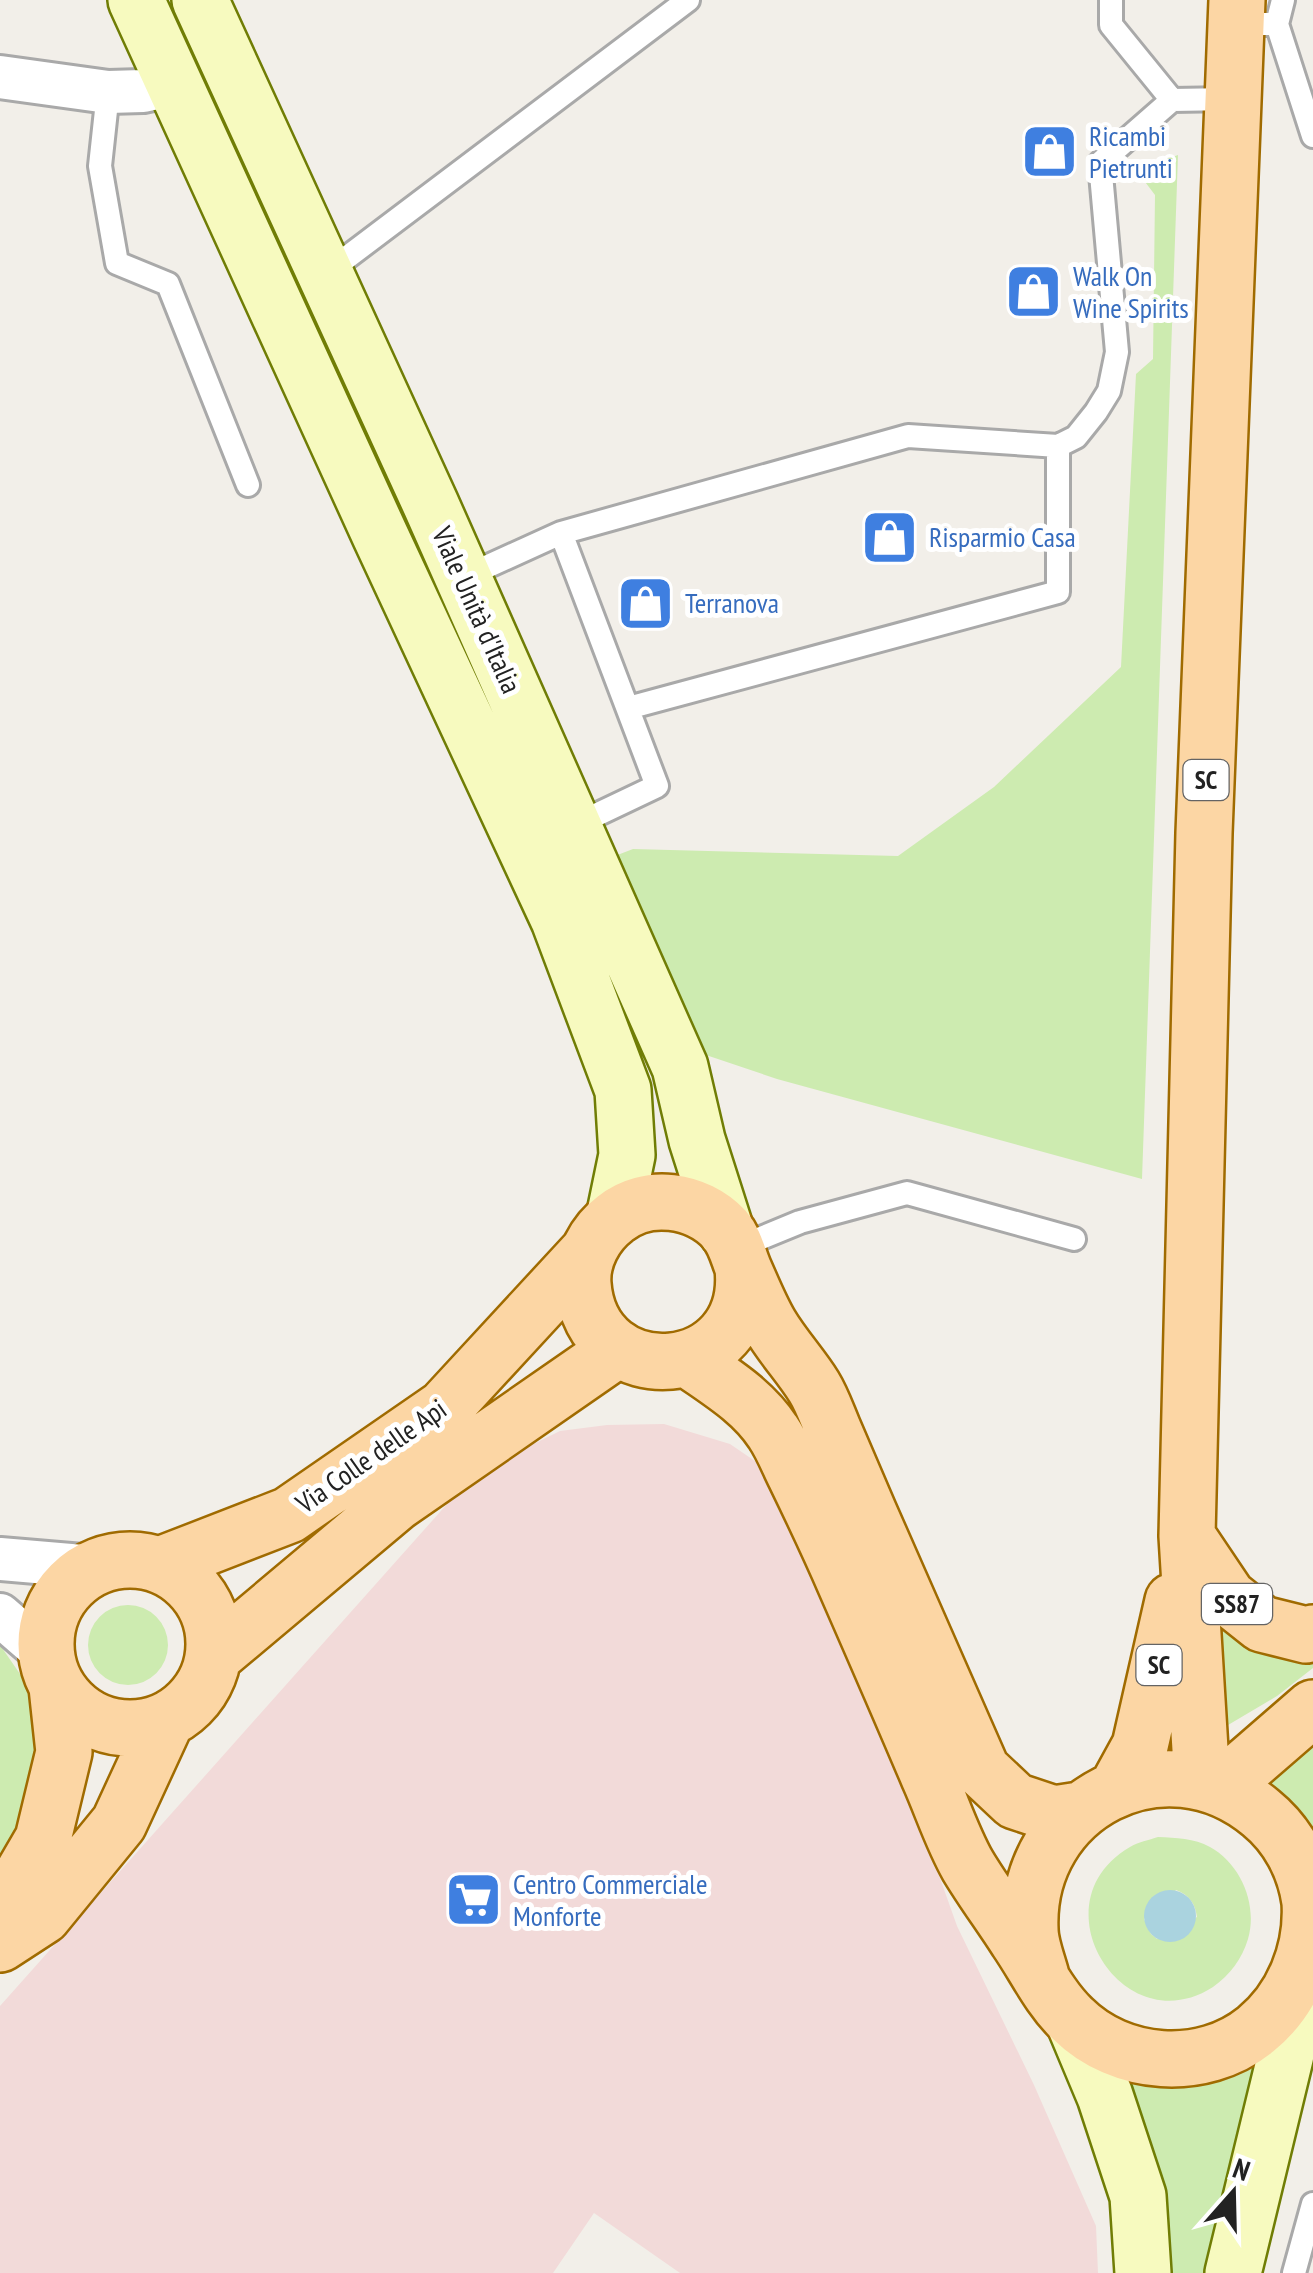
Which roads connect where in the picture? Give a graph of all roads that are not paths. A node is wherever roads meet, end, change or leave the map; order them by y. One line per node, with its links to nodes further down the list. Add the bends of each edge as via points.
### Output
1 (136, 0): 8 (street, Viale Unità d'Italia)
2 (688, 0): 13 (lane)
3 (1111, 0): 11 (lane, via 1112,25)
4 (1284, 0): 6 (lane)
5 (214, 7): 13 (street, Viale Unità d'Italia)
6 (1250, 16): 10 (main road, SC); 12 (lane)
7 (0, 77): 9 (street)
8 (175, 84): 9 (street); 20 (street, Viale Unità d'Italia, via 559,920 623,1090 627,1154)
9 (108, 92): 15 (lane, via 100,166 117,263 168,284)
10 (1232, 99): 11 (lane); 25 (main road, SC)
11 (1172, 100): 14 (lane, via 1100,163 1117,352 1109,391 1096,412 1076,437)
12 (1313, 136)
13 (325, 274): 17 (street, Viale Unità d'Italia)
14 (1058, 446): 16 (lane, via 908,436); 18 (lane, via 1058,592)
15 (248, 486)
16 (562, 533): 17 (lane); 18 (lane)
17 (462, 578): 19 (street, Viale Unità d'Italia)
18 (628, 708): 19 (lane, via 656,786)
19 (573, 826): 22 (street, Viale Unità d'Italia, via 680,1067)
20 (601, 1235): 22 (main road, via 627,1210 672,1202 702,1211); 23 (main road, via 582,1279 586,1306); 27 (main road, Via Colle delle Api, via 444,1408 289,1515)
21 (1074, 1239): 22 (lane, via 907,1193 800,1222)
22 (735, 1249): 24 (main road, via 743,1297 733,1324 714,1346); 36 (main road, via 770,1325 815,1389 982,1770 1014,1801 1054,1814)
23 (618, 1349): 24 (main road, via 664,1363); 31 (main road, Via Colle delle Api, via 396,1503)
24 (688, 1359): 40 (main road, via 743,1398 774,1432 967,1864)
25 (1187, 1536): 30 (main road, SS87, via 1228,1597 1262,1624); 35 (main road, SC); 36 (main road, SC, via 1140,1746)
26 (0, 1559): 28 (street)
27 (160, 1565): 28 (main road, via 127,1559); 31 (main road, via 203,1600)
28 (94, 1567): 32 (main road, via 56,1603 47,1628)
29 (0, 1615): 32 (street)
30 (1313, 1634)
31 (215, 1655): 34 (main road, via 190,1705)
32 (52, 1671): 34 (main road, via 66,1700 105,1725 136,1729); 37 (main road, via 64,1752 43,1839)
33 (1313, 1708): 35 (main road)
34 (166, 1721): 38 (main road, via 119,1823 44,1916)
35 (1212, 1784): 36 (main road, via 1159,1778); 39 (main road, via 1276,1825 1299,1861 1310,1904)
36 (1098, 1799): 40 (main road, via 1050,1844 1033,1886 1030,1932)
37 (0, 1913)
38 (0, 1944)
39 (1305, 1954): 41 (main road, via 1276,2013 1224,2050 1193,2058 1129,2054); 44 (street)
40 (1041, 1976): 41 (main road)
41 (1074, 2022): 43 (street, via 1138,2196)
42 (1313, 2204): 45 (lane)
43 (1142, 2273)
44 (1233, 2273)
45 (1294, 2273)

